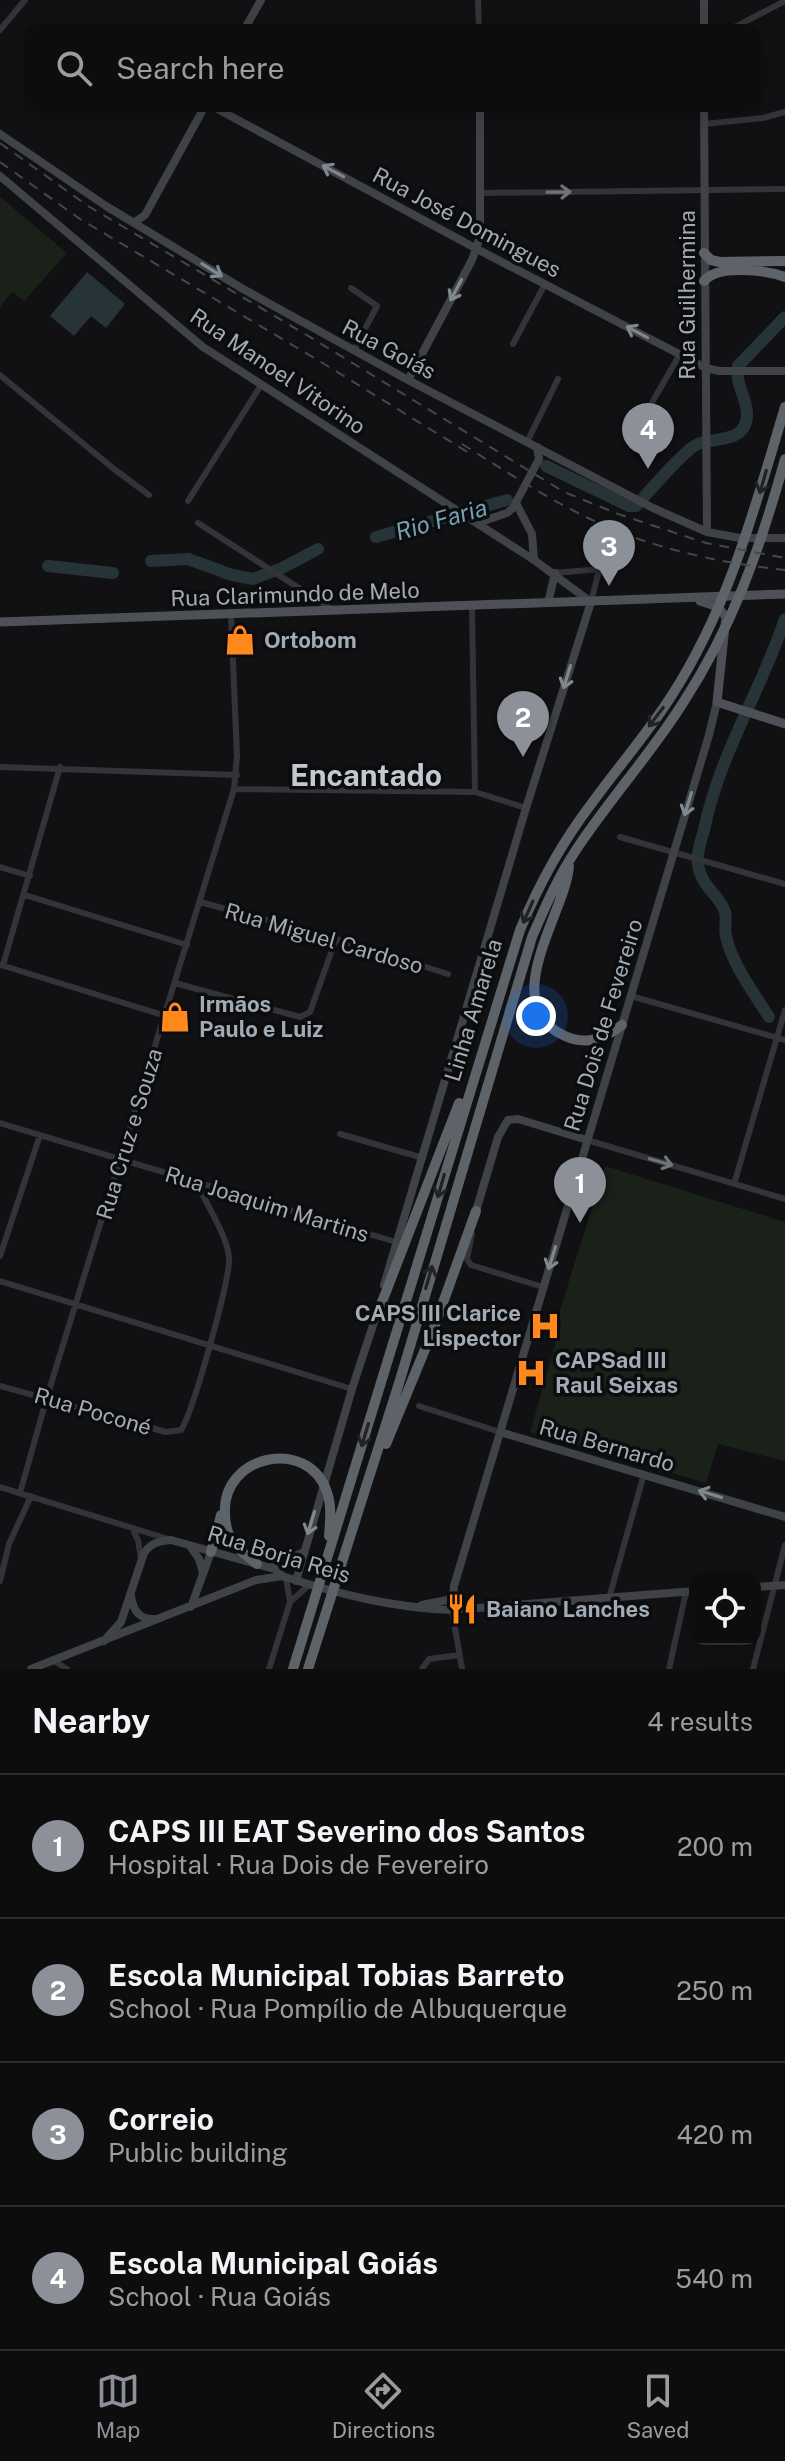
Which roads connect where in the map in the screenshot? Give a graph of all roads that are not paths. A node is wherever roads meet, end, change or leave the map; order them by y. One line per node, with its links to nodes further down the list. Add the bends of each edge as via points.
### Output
1 (25, 0): 10 (street)
2 (261, 0): 6 (street)
3 (478, 0): 7 (street)
4 (704, 0): 8 (street)
5 (785, 1): 9 (street)
6 (247, 24)
7 (479, 24)
8 (704, 24)
9 (741, 24)
10 (0, 30)
11 (202, 112): 22 (street)
12 (223, 112): 25 (street, Rua José Domingues, one-way to 12)
13 (480, 112): 21 (street)
14 (704, 112): 16 (street, Rua Guilhermina)
15 (785, 112): 16 (street)
16 (704, 124): 20 (street, Rua Guilhermina)
17 (0, 134): 23 (street, Rua Goiás)
18 (0, 176): 40 (street, Rua Manoel Vitorino, via 203,347)
19 (785, 189): 20 (street)
20 (704, 190): 21 (street, one-way to 20); 26 (street, Rua Guilhermina)
21 (481, 193): 25 (street)
22 (145, 215): 23 (street); 24 (street)
23 (135, 222): 24 (street, Rua Goiás)
24 (145, 229): 33 (street, Rua Goiás, one-way to 33)
25 (477, 249): 30 (street, Rua José Domingues); 39 (street, one-way to 39)
26 (704, 253): 27 (highway, via 720,262); 29 (street, Rua Guilhermina)
27 (785, 261)
28 (785, 277): 29 (highway, via 719,271)
29 (704, 281): 35 (street, Rua Guilhermina)
30 (545, 284): 32 (street); 34 (street, Rua José Domingues, one-way to 30)
31 (351, 288): 33 (street, via 377,306)
32 (513, 344)
33 (354, 350): 39 (street, Rua Goiás)
34 (680, 354): 35 (street, Rua José Domingues); 42 (street)
35 (706, 368): 36 (street); 53 (street, Rua Guilhermina)
36 (785, 371)
37 (0, 375): 48 (street)
38 (558, 379): 43 (street)
39 (408, 380): 43 (street, Rua Goiás)
40 (261, 385): 49 (street); 51 (street, Rua Manoel Vitorino)
41 (785, 407): 94 (highway, Linha Amarela, one-way to 94, via 743,548 713,622 672,695 540,884)
42 (646, 413)
43 (527, 442): 44 (street, Rua Goiás)
44 (537, 447): 45 (street, Rua Goiás); 46 (street)
45 (551, 454): 46 (street); 53 (street, Rua Goiás)
46 (539, 459): 50 (street)
47 (785, 459): 78 (highway, Linha Amarela, via 755,560 711,656 668,726)
48 (149, 495)
49 (188, 501)
50 (516, 503): 51 (street, via 507,513); 56 (street, via 532,534)
51 (478, 523): 56 (street, Rua Manoel Vitorino)
52 (201, 524): 64 (street)
53 (707, 532): 54 (street, Rua Goiás)
54 (785, 538)
55 (605, 547): 57 (street)
56 (534, 560): 58 (street, Rua Manoel Vitorino)
57 (600, 569): 58 (street); 61 (street)
58 (555, 573): 61 (street, Rua Manoel Vitorino); 62 (street)
59 (785, 594): 60 (main road, Rua Clarimundo de Melo); 66 (main road, via 745,603)
60 (688, 599): 61 (main road, Rua Clarimundo de Melo); 66 (main road, via 718,607)
61 (591, 602): 62 (main road, Rua Clarimundo de Melo); 75 (street, one-way to 75)
62 (548, 603): 63 (main road, Rua Clarimundo de Melo)
63 (472, 607): 64 (main road, Rua Clarimundo de Melo); 74 (street)
64 (334, 611): 65 (main road, Rua Clarimundo de Melo)
65 (231, 614): 67 (main road, Rua Clarimundo de Melo); 72 (street, Rua Cruz e Souza)
66 (726, 617): 68 (main road, Rua Dois de Fevereiro)
67 (0, 622)
68 (717, 702): 69 (main road); 77 (street, Rua Dois de Fevereiro, one-way to 77)
69 (785, 724)
70 (0, 767): 71 (street)
71 (60, 767): 72 (street); 80 (street)
72 (237, 775): 73 (street, Rua Cruz e Souza)
73 (234, 789): 74 (street); 83 (street, Rua Cruz e Souza)
74 (475, 792): 75 (street)
75 (526, 808): 101 (street)
76 (620, 837): 77 (street)
77 (673, 851): 81 (street); 89 (street, Rua Dois de Fevereiro)
78 (572, 858): 92 (highway, via 537,969 540,1010 552,1028 576,1040 603,1038); 120 (highway, Linha Amarela, one-way to 78, via 517,983 546,906)
79 (0, 867): 80 (street)
80 (30, 876): 82 (street)
81 (785, 884)
82 (25, 895): 85 (street); 86 (street)
83 (200, 902): 84 (street, Rua Miguel Cardoso); 85 (street, Rua Cruz e Souza)
84 (336, 939): 87 (street, Rua Miguel Cardoso); 88 (street, via 310,1012 296,1018)
85 (187, 945): 88 (street, Rua Cruz e Souza)
86 (2, 965): 91 (street)
87 (448, 974)
88 (175, 983): 91 (street, Rua Cruz e Souza)
89 (631, 996): 92 (street, Rua Dois de Fevereiro); 93 (street)
90 (785, 1010): 93 (street)
91 (166, 1016): 102 (street, Rua Cruz e Souza)
92 (622, 1025): 99 (street, Rua Dois de Fevereiro)
93 (781, 1038): 104 (street)
94 (474, 1072): 112 (highway); 132 (highway, Linha Amarela, one-way to 132)
95 (0, 1123): 98 (street, Rua Joaquim Martins)
96 (340, 1134): 101 (street)
97 (567, 1134): 99 (street); 100 (street); 106 (street, via 508,1120)
98 (40, 1135): 102 (street, Rua Joaquim Martins); 108 (street)
99 (587, 1140): 100 (street, Rua Dois de Fevereiro); 104 (street, one-way to 104)
100 (582, 1156): 110 (street, Rua Dois de Fevereiro, one-way to 110)
101 (423, 1158): 107 (street)
102 (121, 1161): 103 (street, Rua Joaquim Martins); 111 (street, Rua Cruz e Souza)
103 (197, 1183): 107 (street, Rua Joaquim Martins); 113 (street, via 229,1257)
104 (734, 1184): 105 (street)
105 (785, 1199)
106 (476, 1211): 110 (street, via 469,1263); 120 (highway)
107 (396, 1242): 112 (street)
108 (0, 1256)
109 (0, 1281): 111 (street)
110 (543, 1287): 118 (street, Rua Dois de Fevereiro)
111 (77, 1304): 113 (street); 116 (street, Rua Cruz e Souza)
112 (377, 1315): 115 (street)
113 (209, 1345): 115 (street); 116 (street, Rua Poconé, via 178,1431)
114 (0, 1386): 116 (street, Rua Poconé)
115 (352, 1389): 131 (street, one-way to 131)
116 (47, 1397): 122 (street, Rua Cruz e Souza)
117 (419, 1406): 118 (street, Rua Bernardo)
118 (500, 1432): 119 (street, Rua Bernardo); 147 (street, Rua Dois de Fevereiro)
119 (644, 1474): 125 (street, Rua Bernardo, one-way to 119); 146 (street)
120 (367, 1486): 161 (highway, Linha Amarela)
121 (0, 1487): 122 (street, Rua Borja Reis)
122 (20, 1493): 123 (street, Rua Borja Reis)
123 (31, 1496): 126 (street, Rua Borja Reis); 138 (street, via 13,1533)
124 (224, 1506): 130 (highway); 132 (highway, via 233,1481 255,1463 277,1458 308,1467 327,1492); 134 (highway, via 230,1536)
125 (785, 1517)
126 (132, 1528): 127 (street, Rua Borja Reis); 133 (street)
127 (171, 1540): 128 (street, Rua Borja Reis); 133 (street, via 152,1545)
128 (189, 1545): 130 (street, Rua Borja Reis); 136 (street)
129 (785, 1545): 141 (street)
130 (211, 1552): 134 (street, Rua Borja Reis); 136 (street)
131 (302, 1553): 135 (street); 137 (street)
132 (327, 1558): 160 (highway, Linha Amarela)
133 (141, 1559): 144 (street)
134 (257, 1564): 135 (street, Rua Borja Reis)
135 (269, 1568): 137 (street, Rua Borja Reis)
136 (203, 1574): 150 (street)
137 (288, 1578): 139 (street, Rua Borja Reis); 148 (street); 150 (street, via 263,1578)
138 (0, 1581)
139 (309, 1585): 148 (street); 149 (street, Rua Borja Reis)
140 (785, 1585): 141 (street)
141 (773, 1586): 142 (street); 165 (street)
142 (761, 1587)
143 (689, 1592): 146 (street, Rua Borja Reis)
144 (130, 1595): 152 (street, via 141,1617); 153 (street, via 121,1622)
145 (689, 1596): 164 (street)
146 (609, 1598): 151 (street, Rua Borja Reis)
147 (452, 1599): 149 (street, Rua Borja Reis); 151 (street, Rua Dois de Fevereiro)
148 (290, 1602): 159 (street)
149 (416, 1606): 151 (street, Rua Borja Reis)
150 (191, 1607): 152 (street)
151 (452, 1610): 154 (street, Rua Dois de Fevereiro)
152 (163, 1618): 153 (street)
153 (104, 1641): 155 (street)
154 (459, 1655): 162 (street, via 429,1659); 163 (street, Rua Dois de Fevereiro)
155 (66, 1656): 156 (street); 158 (street)
156 (54, 1661): 157 (street); 158 (street)
157 (31, 1669)
158 (67, 1669)
159 (269, 1669)
160 (293, 1669)
161 (308, 1669)
162 (422, 1669)
163 (462, 1669)
164 (669, 1669)
165 (753, 1669)

